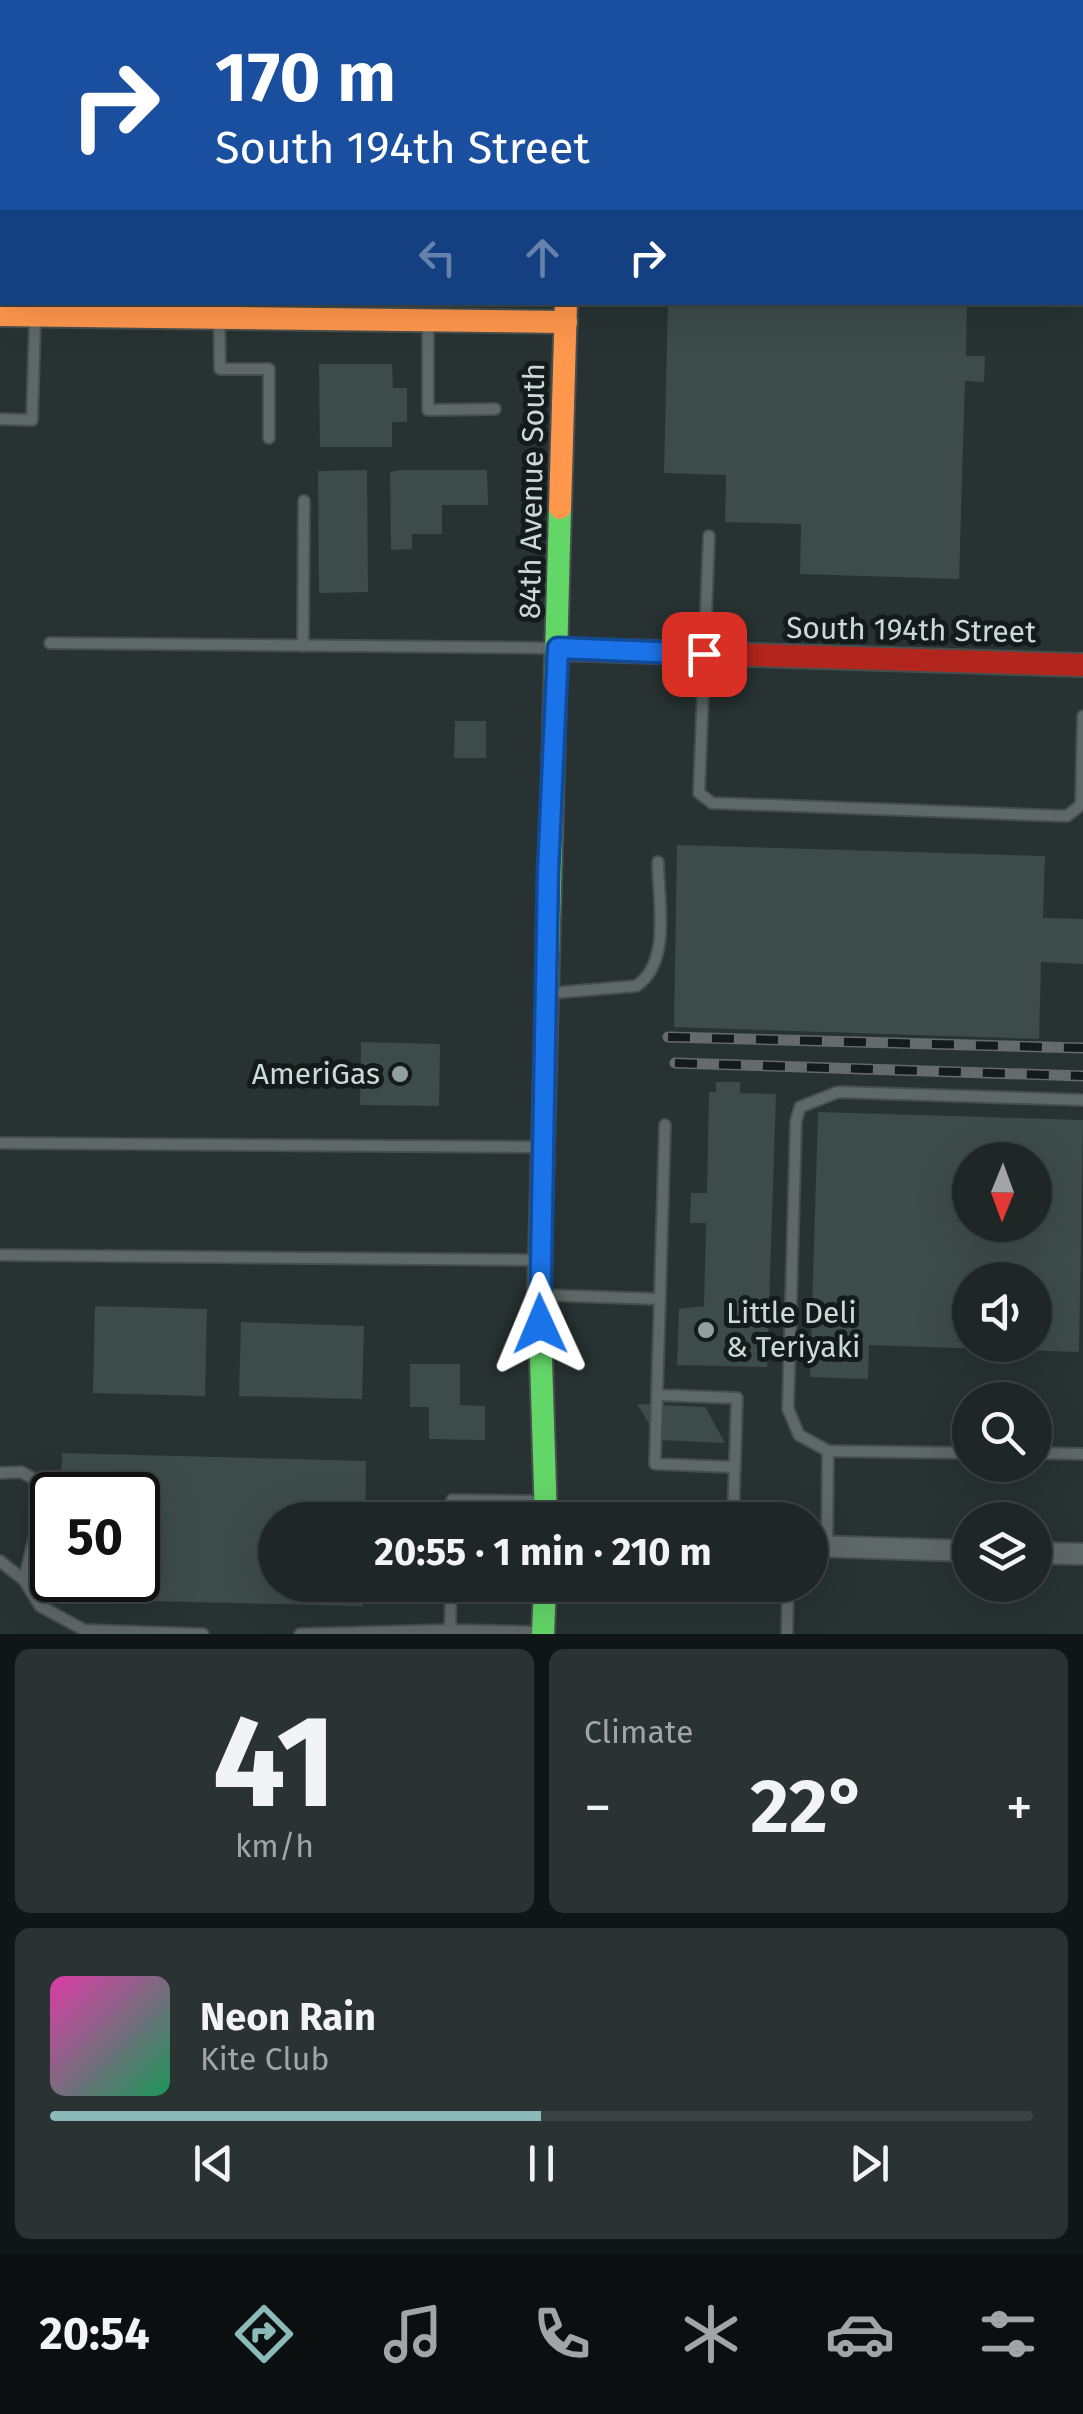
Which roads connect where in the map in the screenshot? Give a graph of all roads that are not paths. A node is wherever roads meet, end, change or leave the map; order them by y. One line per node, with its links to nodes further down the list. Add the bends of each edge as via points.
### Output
1 (220, 310): 4 (main road); 5 (main road); 8 (lane, via 220,369 270,369)
2 (566, 312): 5 (main road); 13 (main road, 84th Avenue South)
3 (0, 314): 4 (main road)
4 (36, 315): 7 (lane, via 32,420)
5 (428, 320): 6 (lane, via 428,410)
6 (494, 410)
7 (0, 419)
8 (270, 438)
9 (304, 501): 12 (lane)
10 (709, 536): 14 (lane)
11 (50, 643): 12 (lane)
12 (303, 646): 13 (lane)
13 (558, 648): 14 (main road, South 194th Street); 18 (main road, 84th Avenue South)
14 (704, 654): 15 (main road, South 194th Street); 16 (lane, via 699,794 712,802 1067,816 1081,806)
15 (1083, 665)
16 (1083, 716)
17 (658, 862): 18 (lane, via 658,956 647,979 636,986)
18 (545, 993): 22 (main road, 84th Avenue South)
19 (1083, 1100): 28 (lane, via 838,1092 800,1107 788,1409 799,1435)
20 (665, 1125): 26 (lane)
21 (0, 1143): 22 (lane)
22 (542, 1148): 24 (main road, 84th Avenue South)
23 (0, 1255): 24 (lane)
24 (540, 1260): 25 (main road, 84th Avenue South)
25 (540, 1295): 26 (lane); 34 (main road, 84th Avenue South)
26 (660, 1299): 27 (lane)
27 (657, 1396): 32 (lane, via 736,1398); 32 (lane, via 654,1464)
28 (828, 1451): 29 (lane); 36 (lane)
29 (952, 1453)
30 (1052, 1454): 31 (lane)
31 (1083, 1454)
32 (734, 1467): 35 (lane)
33 (0, 1473): 42 (lane, via 21,1472 42,1483)
34 (546, 1502)
35 (733, 1502)
36 (823, 1502)
37 (828, 1546): 38 (street)
38 (952, 1550)
39 (1052, 1553): 40 (street)
40 (1083, 1554)
41 (0, 1561): 42 (lane)
42 (24, 1580): 48 (lane, via 40,1606 84,1630)
43 (451, 1602): 46 (lane)
44 (544, 1602): 47 (main road)
45 (788, 1602): 50 (lane)
46 (450, 1630): 47 (lane); 49 (lane)
47 (543, 1633)
48 (203, 1634)
49 (300, 1634)
50 (787, 1634)

